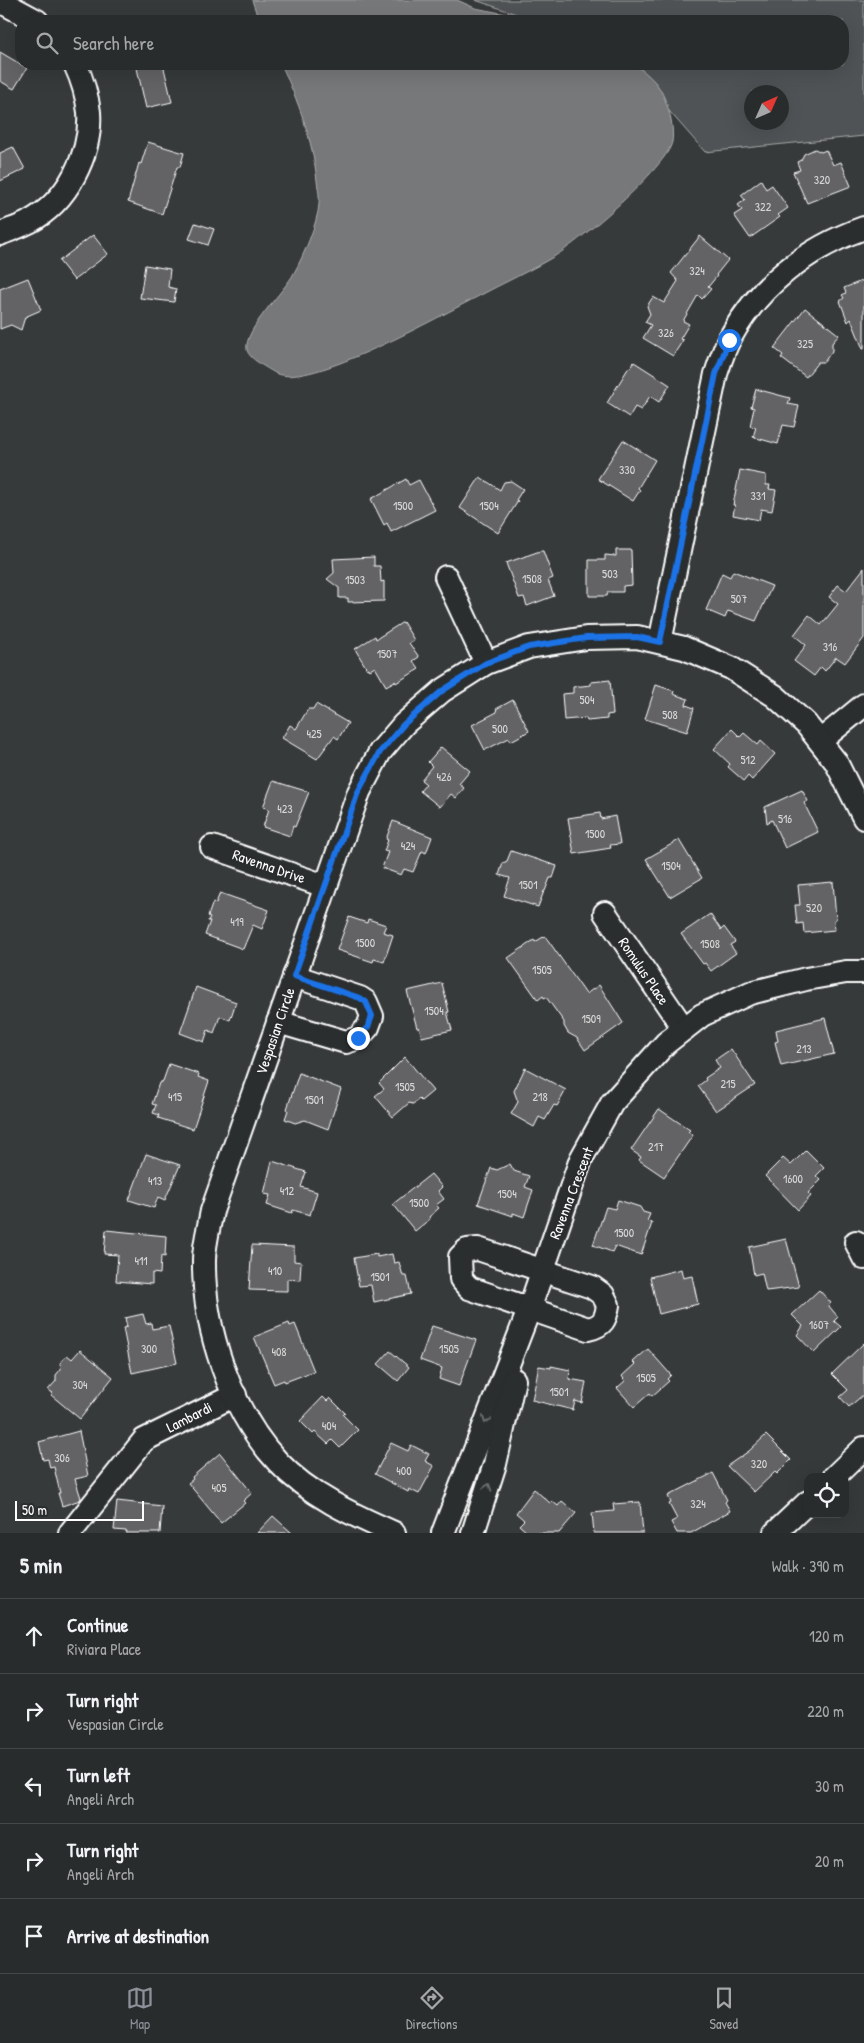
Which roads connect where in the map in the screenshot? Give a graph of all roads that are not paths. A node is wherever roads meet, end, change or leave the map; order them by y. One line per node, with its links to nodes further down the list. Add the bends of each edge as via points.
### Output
1 (0, 1): 2 (street)
2 (26, 15)
3 (78, 70): 5 (street, via 89,113 85,150 76,172 56,201 44,211 30,222)
4 (864, 228): 7 (street, via 809,253 779,276 752,303 729,340 716,374)
5 (0, 234)
6 (446, 577): 8 (street)
7 (660, 642): 8 (street, Vespasian Circle, via 637,637 586,638 529,647); 10 (street, Vespasian Circle, via 684,648 731,668 775,696)
8 (486, 663): 13 (street, Vespasian Circle, via 442,691 404,724 380,752 358,792)
9 (864, 705): 10 (street)
10 (820, 741): 11 (street, Vespasian Circle, via 836,762)
11 (864, 818)
12 (212, 847): 13 (street, Ravenna Drive)
13 (326, 886): 16 (street, Vespasian Circle)
14 (604, 913): 18 (street, Romulus Place)
15 (864, 972): 18 (street, Ravenna Crescent, via 806,979 750,993 702,1015)
16 (294, 976): 17 (street, Vespasian Circle); 17 (street, via 360,998 366,1002 372,1016 368,1027 358,1038 346,1042)
17 (278, 1022): 21 (street, Vespasian Circle, via 212,1211 203,1259 216,1348)
18 (684, 1029): 19 (street, Ravenna Crescent, via 666,1043 612,1103 581,1159)
19 (542, 1270): 20 (street, Ravenna Crescent); 20 (street, via 592,1287 608,1305 606,1318 597,1327 588,1329); 20 (street, via 478,1249 467,1250 460,1257 461,1278 469,1288)
20 (529, 1310): 27 (street, Ravenna Crescent, one-way to 27); 28 (street, Ravenna Crescent, one-way to 20, via 495,1464)
21 (234, 1395): 25 (street, Lambardi, via 144,1440); 26 (street, Vespasian Circle, via 259,1439 279,1463 332,1503)
22 (864, 1448): 23 (street)
23 (838, 1473)
24 (804, 1506): 29 (street)
25 (70, 1533)
26 (394, 1533)
27 (443, 1533)
28 (473, 1533)
29 (775, 1533)

